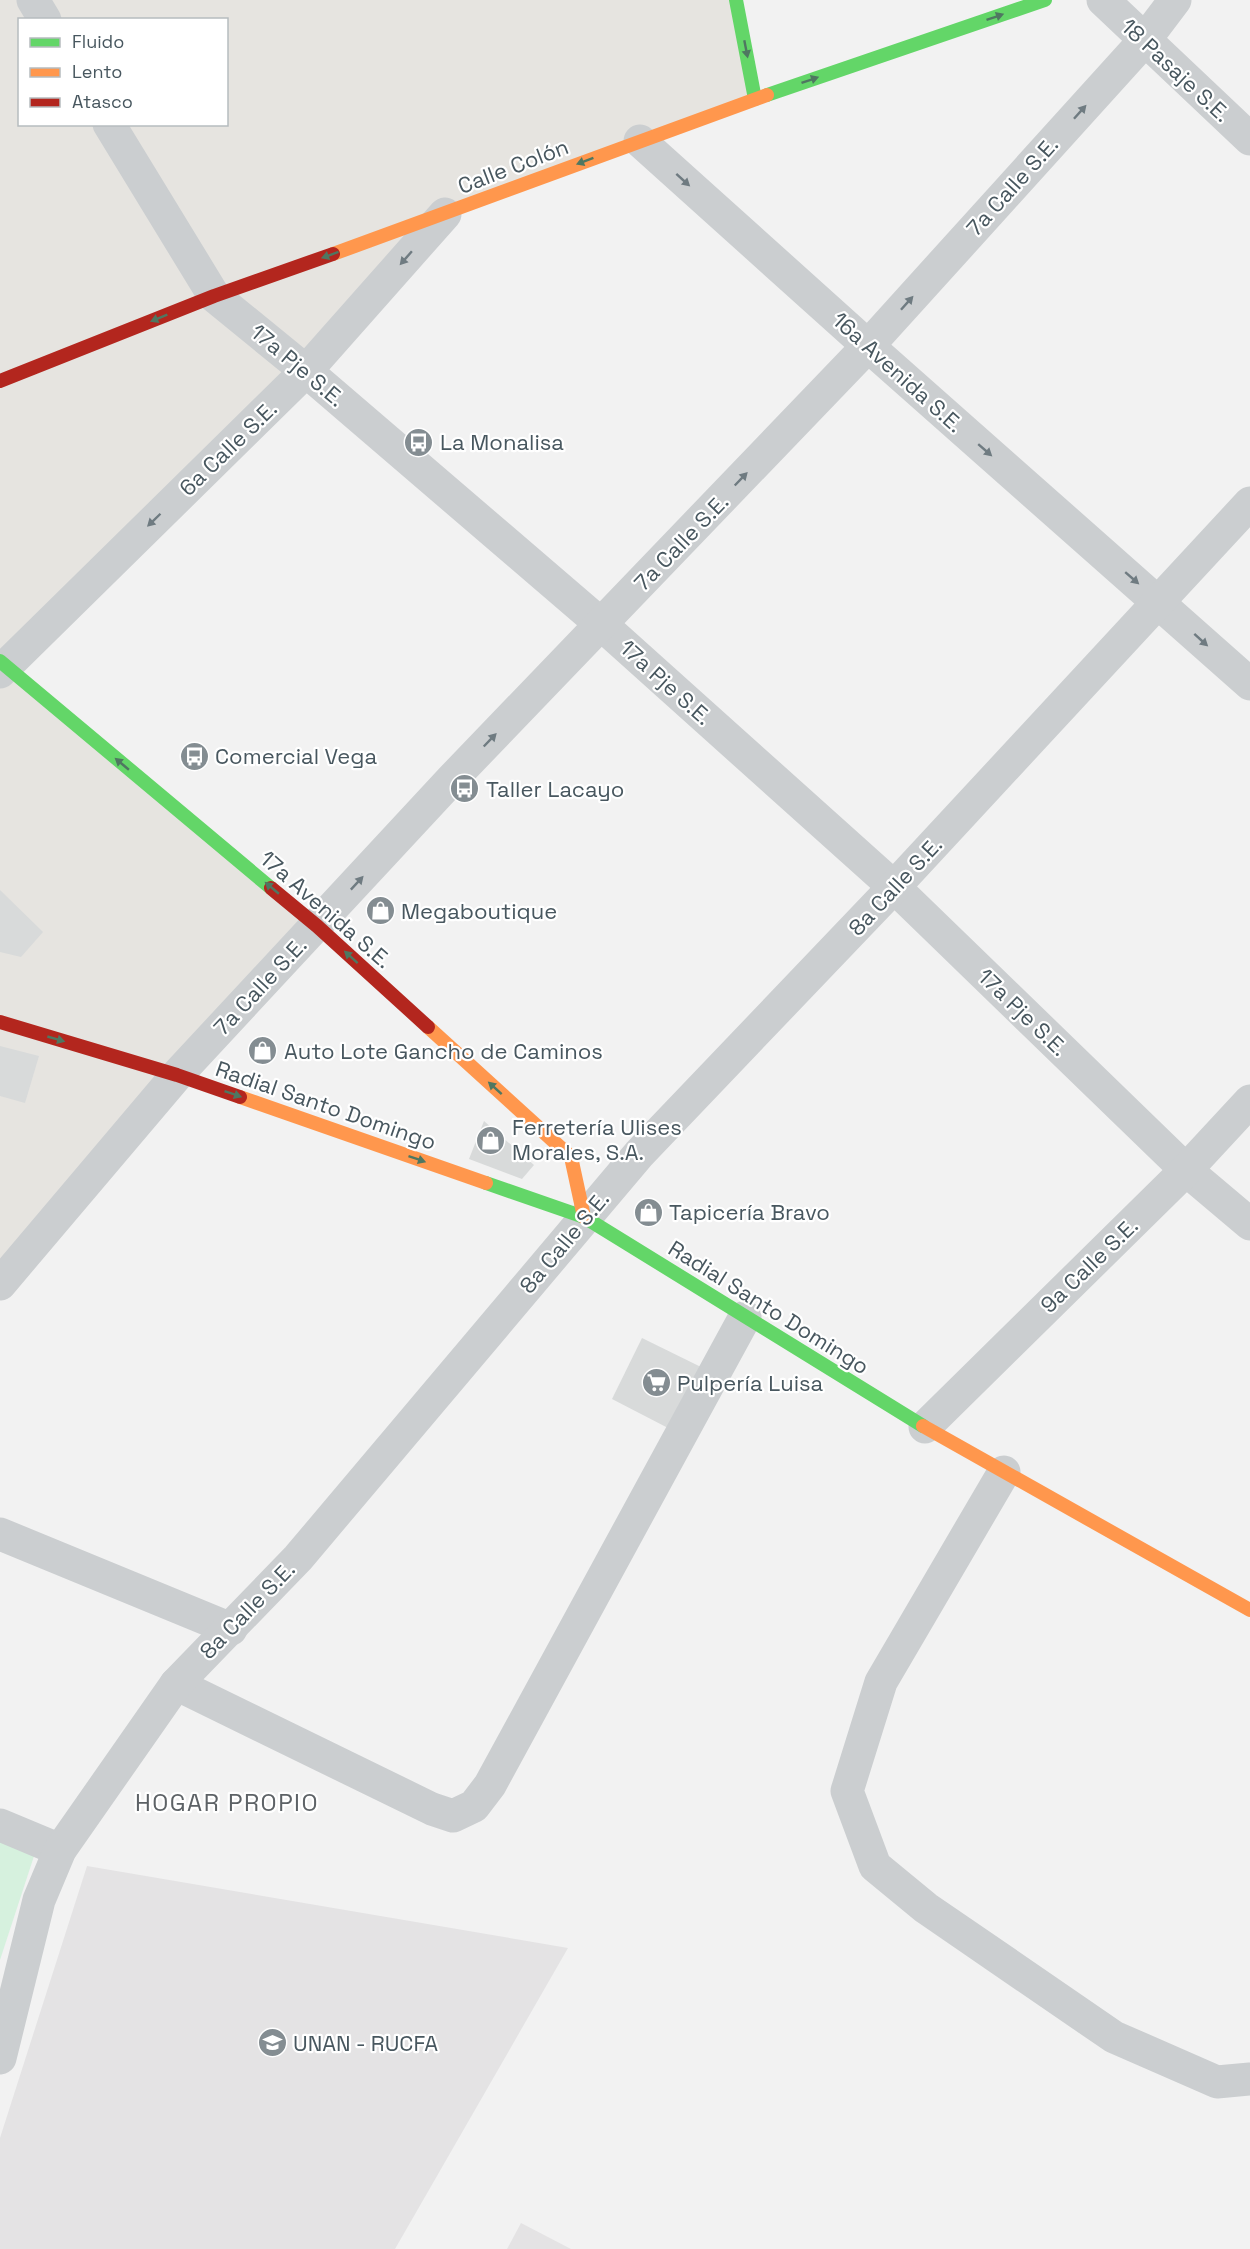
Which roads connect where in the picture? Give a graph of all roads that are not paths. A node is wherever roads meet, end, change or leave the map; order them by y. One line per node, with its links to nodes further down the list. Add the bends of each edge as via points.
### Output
1 (33, 0): 6 (street)
2 (736, 0): 8 (main road, one-way to 8)
3 (1045, 0): 8 (main road, Calle Colón, one-way to 3)
4 (1103, 0): 7 (street, 18 Pasaje S.E.)
5 (1175, 0): 7 (street, 7a Calle S.E.)
6 (44, 18)
7 (1144, 41): 10 (street, 18 Pasaje S.E.); 14 (street, 7a Calle S.E., one-way to 7)
8 (755, 99): 11 (main road, Calle Colón)
9 (110, 126): 13 (street, 17a Pje S.E.)
10 (1250, 139)
11 (640, 141): 12 (main road, Calle Colón, one-way to 12); 14 (street, 16a Avenida S.E., one-way to 14)
12 (445, 214): 13 (main road, Calle Colón, one-way to 13); 15 (street, 6a Calle S.E., one-way to 15)
13 (214, 296): 15 (street, 17a Pje S.E.); 16 (main road, Calle Colón, one-way to 16)
14 (868, 346): 18 (street, 16a Avenida S.E., one-way to 18); 19 (street, 7a Calle S.E., one-way to 14)
15 (306, 371): 19 (street, 17a Pje S.E.); 20 (street, 6a Calle S.E., one-way to 20)
16 (0, 381)
17 (1250, 503): 18 (street, 8a Calle S.E.)
18 (1158, 601): 21 (street, 16a Avenida S.E., one-way to 21); 22 (street, 8a Calle S.E.)
19 (602, 625): 22 (street, 17a Pje S.E.); 23 (street, 7a Calle S.E., one-way to 19, via 452,779)
20 (2, 666): 23 (main road, 17a Avenida S.E., one-way to 20)
21 (1250, 684)
22 (894, 887): 27 (street, 17a Pje S.E.); 28 (street, 8a Calle S.E., via 639,1154)
23 (317, 926): 25 (street, 7a Calle S.E.); 28 (main road, 17a Avenida S.E., one-way to 23, via 571,1157)
24 (0, 1022): 25 (main road, Radial Santo Domingo, one-way to 25)
25 (177, 1075): 28 (main road, Radial Santo Domingo, one-way to 28); 30 (street, 7a Calle S.E.)
26 (1250, 1101): 27 (street, 9a Calle S.E.)
27 (1186, 1170): 29 (street, 17a Pje S.E.); 32 (street, 9a Calle S.E.)
28 (584, 1217): 31 (main road, Radial Santo Domingo); 36 (street, 8a Calle S.E., via 298,1558)
29 (1250, 1224)
30 (0, 1284)
31 (745, 1317): 32 (main road, Radial Santo Domingo); 37 (street, via 490,1785 474,1806 453,1816 432,1809)
32 (925, 1427): 33 (main road, Radial Santo Domingo)
33 (1004, 1472): 35 (main road, Radial Santo Domingo); 41 (street, via 881,1682 847,1791 876,1866 926,1908 1114,2037 1217,2082)
34 (0, 1534): 36 (street)
35 (1250, 1610)
36 (231, 1629): 37 (street, 8a Calle S.E.)
37 (176, 1684): 39 (street, 8a Calle S.E.)
38 (0, 1825): 39 (street)
39 (60, 1850): 40 (street, 8a Calle S.E., via 39,1900)
40 (0, 2058)
41 (1250, 2079)

